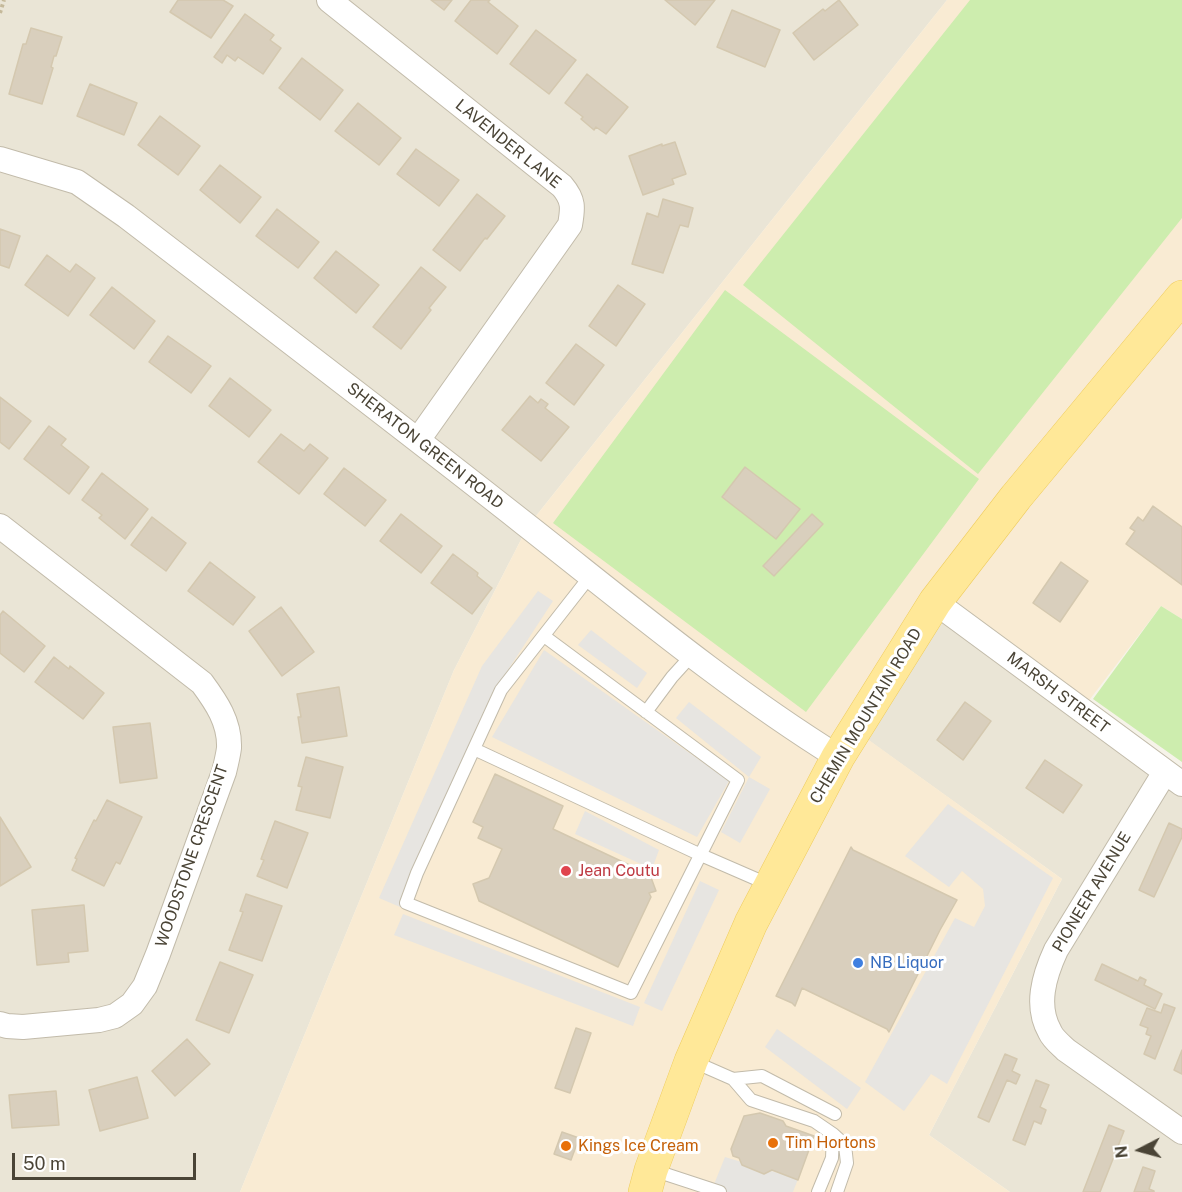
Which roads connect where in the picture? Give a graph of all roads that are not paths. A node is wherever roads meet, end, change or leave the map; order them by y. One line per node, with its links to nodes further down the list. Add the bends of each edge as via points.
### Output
1 (329, 0): 4 (street, LAVENDER LANE, via 570,195 570,225)
2 (0, 159): 4 (street, SHERATON GREEN ROAD, via 77,182)
3 (1182, 297): 7 (main road, CHEMIN MOUNTAIN ROAD, via 1016,497)
4 (418, 440): 6 (street, SHERATON GREEN ROAD)
5 (0, 526): 16 (street, WOODSTONE CRESCENT, via 202,683 217,703 227,729 229,749 158,954 145,986 132,1004 115,1016 99,1020 23,1027)
6 (591, 575): 8 (lane); 9 (street, SHERATON GREEN ROAD)
7 (935, 602): 12 (main road, CHEMIN MOUNTAIN ROAD); 13 (street, MARSH STREET)
8 (544, 636): 10 (lane); 11 (lane, via 501,690)
9 (692, 655): 10 (lane); 12 (street, SHERATON GREEN ROAD)
10 (646, 712): 14 (lane, via 738,780)
11 (474, 749): 14 (lane); 14 (lane, via 406,903 631,993)
12 (837, 757): 15 (main road, CHEMIN MOUNTAIN ROAD)
13 (1173, 778): 20 (street, PIONEER AVENUE, via 1056,950 1046,971 1042,1014 1050,1034 1066,1050)
14 (700, 855): 15 (lane)
15 (770, 885): 17 (main road, CHEMIN MOUNTAIN ROAD)
16 (0, 1024)
17 (691, 1061): 18 (lane); 22 (main road, CHEMIN MOUNTAIN ROAD)
18 (733, 1079): 19 (lane, via 762,1076); 21 (lane, via 751,1100 814,1121)
19 (835, 1114)
20 (1182, 1132)
21 (833, 1134): 24 (lane, via 832,1158); 25 (lane, via 845,1145 847,1163)
22 (648, 1181): 23 (lane)
23 (718, 1192)
24 (818, 1192)
25 (837, 1192)

